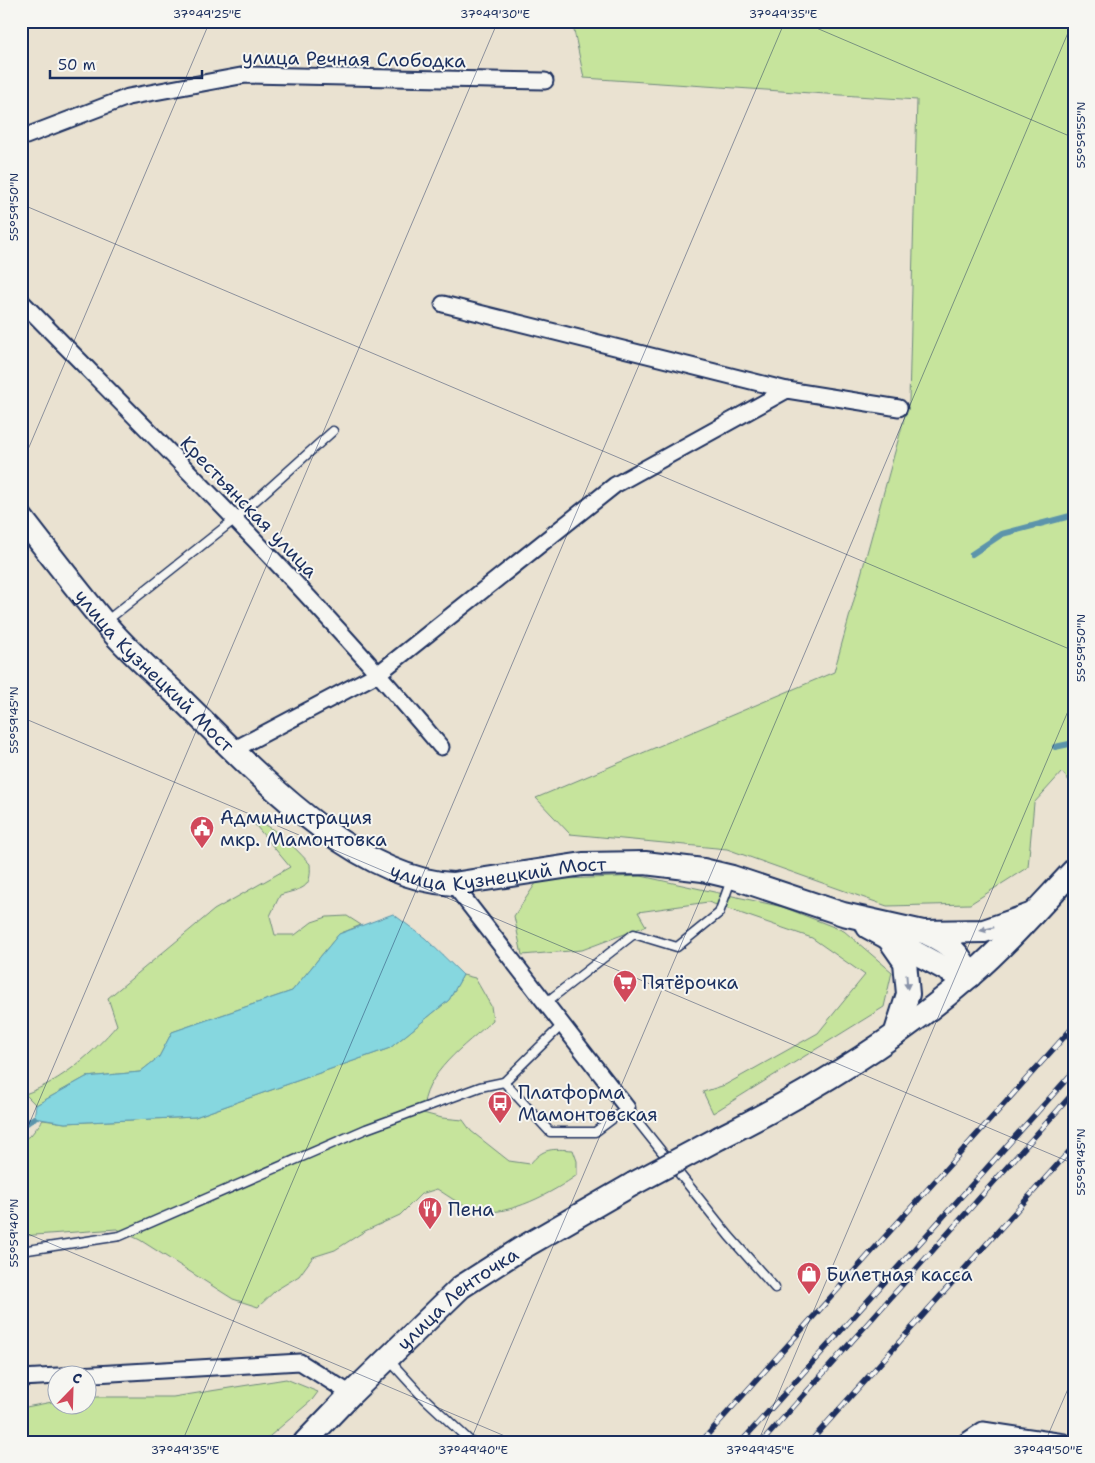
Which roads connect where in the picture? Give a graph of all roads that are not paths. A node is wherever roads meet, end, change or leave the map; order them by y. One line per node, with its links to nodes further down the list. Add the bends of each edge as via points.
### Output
1 (546, 81): 2 (street, улица Речная Слободка, via 246,75 128,97)
2 (21, 138)
3 (21, 301): 9 (street, Крестьянская улица)
4 (443, 304): 5 (street)
5 (787, 390): 6 (street); 11 (street, via 615,485)
6 (899, 408)
7 (334, 431): 9 (lane)
8 (21, 517): 10 (street, улица Кузнецкий Мост)
9 (234, 519): 10 (lane); 11 (street, Крестьянская улица)
10 (104, 623): 13 (street, улица Кузнецкий Мост)
11 (379, 673): 12 (street, Крестьянская улица); 13 (street)
12 (441, 746)
13 (233, 750): 16 (street, улица Кузнецкий Мост, via 306,816 354,849 410,877)
14 (1074, 870): 18 (street, улица Ленточка)
15 (732, 877): 16 (street, улица Кузнецкий Мост, via 675,865 618,862 583,864); 17 (street, улица Кузнецкий Мост); 22 (lane, via 719,913 677,948 634,934)
16 (453, 884): 22 (street)
17 (843, 914): 19 (street); 20 (street)
18 (1033, 914): 19 (street, one-way to 19, via 984,931); 21 (street, улица Ленточка)
19 (923, 932): 21 (street, via 952,948 963,959)
20 (889, 939): 21 (street, via 953,973); 24 (street, one-way to 24, via 905,962 908,994)
21 (970, 976): 24 (street, улица Ленточка)
22 (544, 1004): 23 (street)
23 (561, 1026): 25 (lane); 26 (street)
24 (895, 1035): 29 (street, улица Ленточка, bridge, via 794,1100 633,1184 461,1287)
25 (504, 1082): 26 (lane, via 550,1132 595,1132); 27 (lane, via 480,1087 366,1129 120,1236)
26 (627, 1108): 28 (lane, via 729,1236)
27 (21, 1252)
28 (775, 1288)
29 (387, 1358): 33 (street, улица Ленточка); 35 (lane)
30 (98, 1374): 33 (street, via 300,1362)
31 (48, 1377): 32 (street)
32 (21, 1378)
33 (351, 1394): 34 (street, улица Ленточка)
34 (305, 1442)
35 (471, 1442)
36 (966, 1442): 37 (street, via 983,1430)
37 (1064, 1442)

